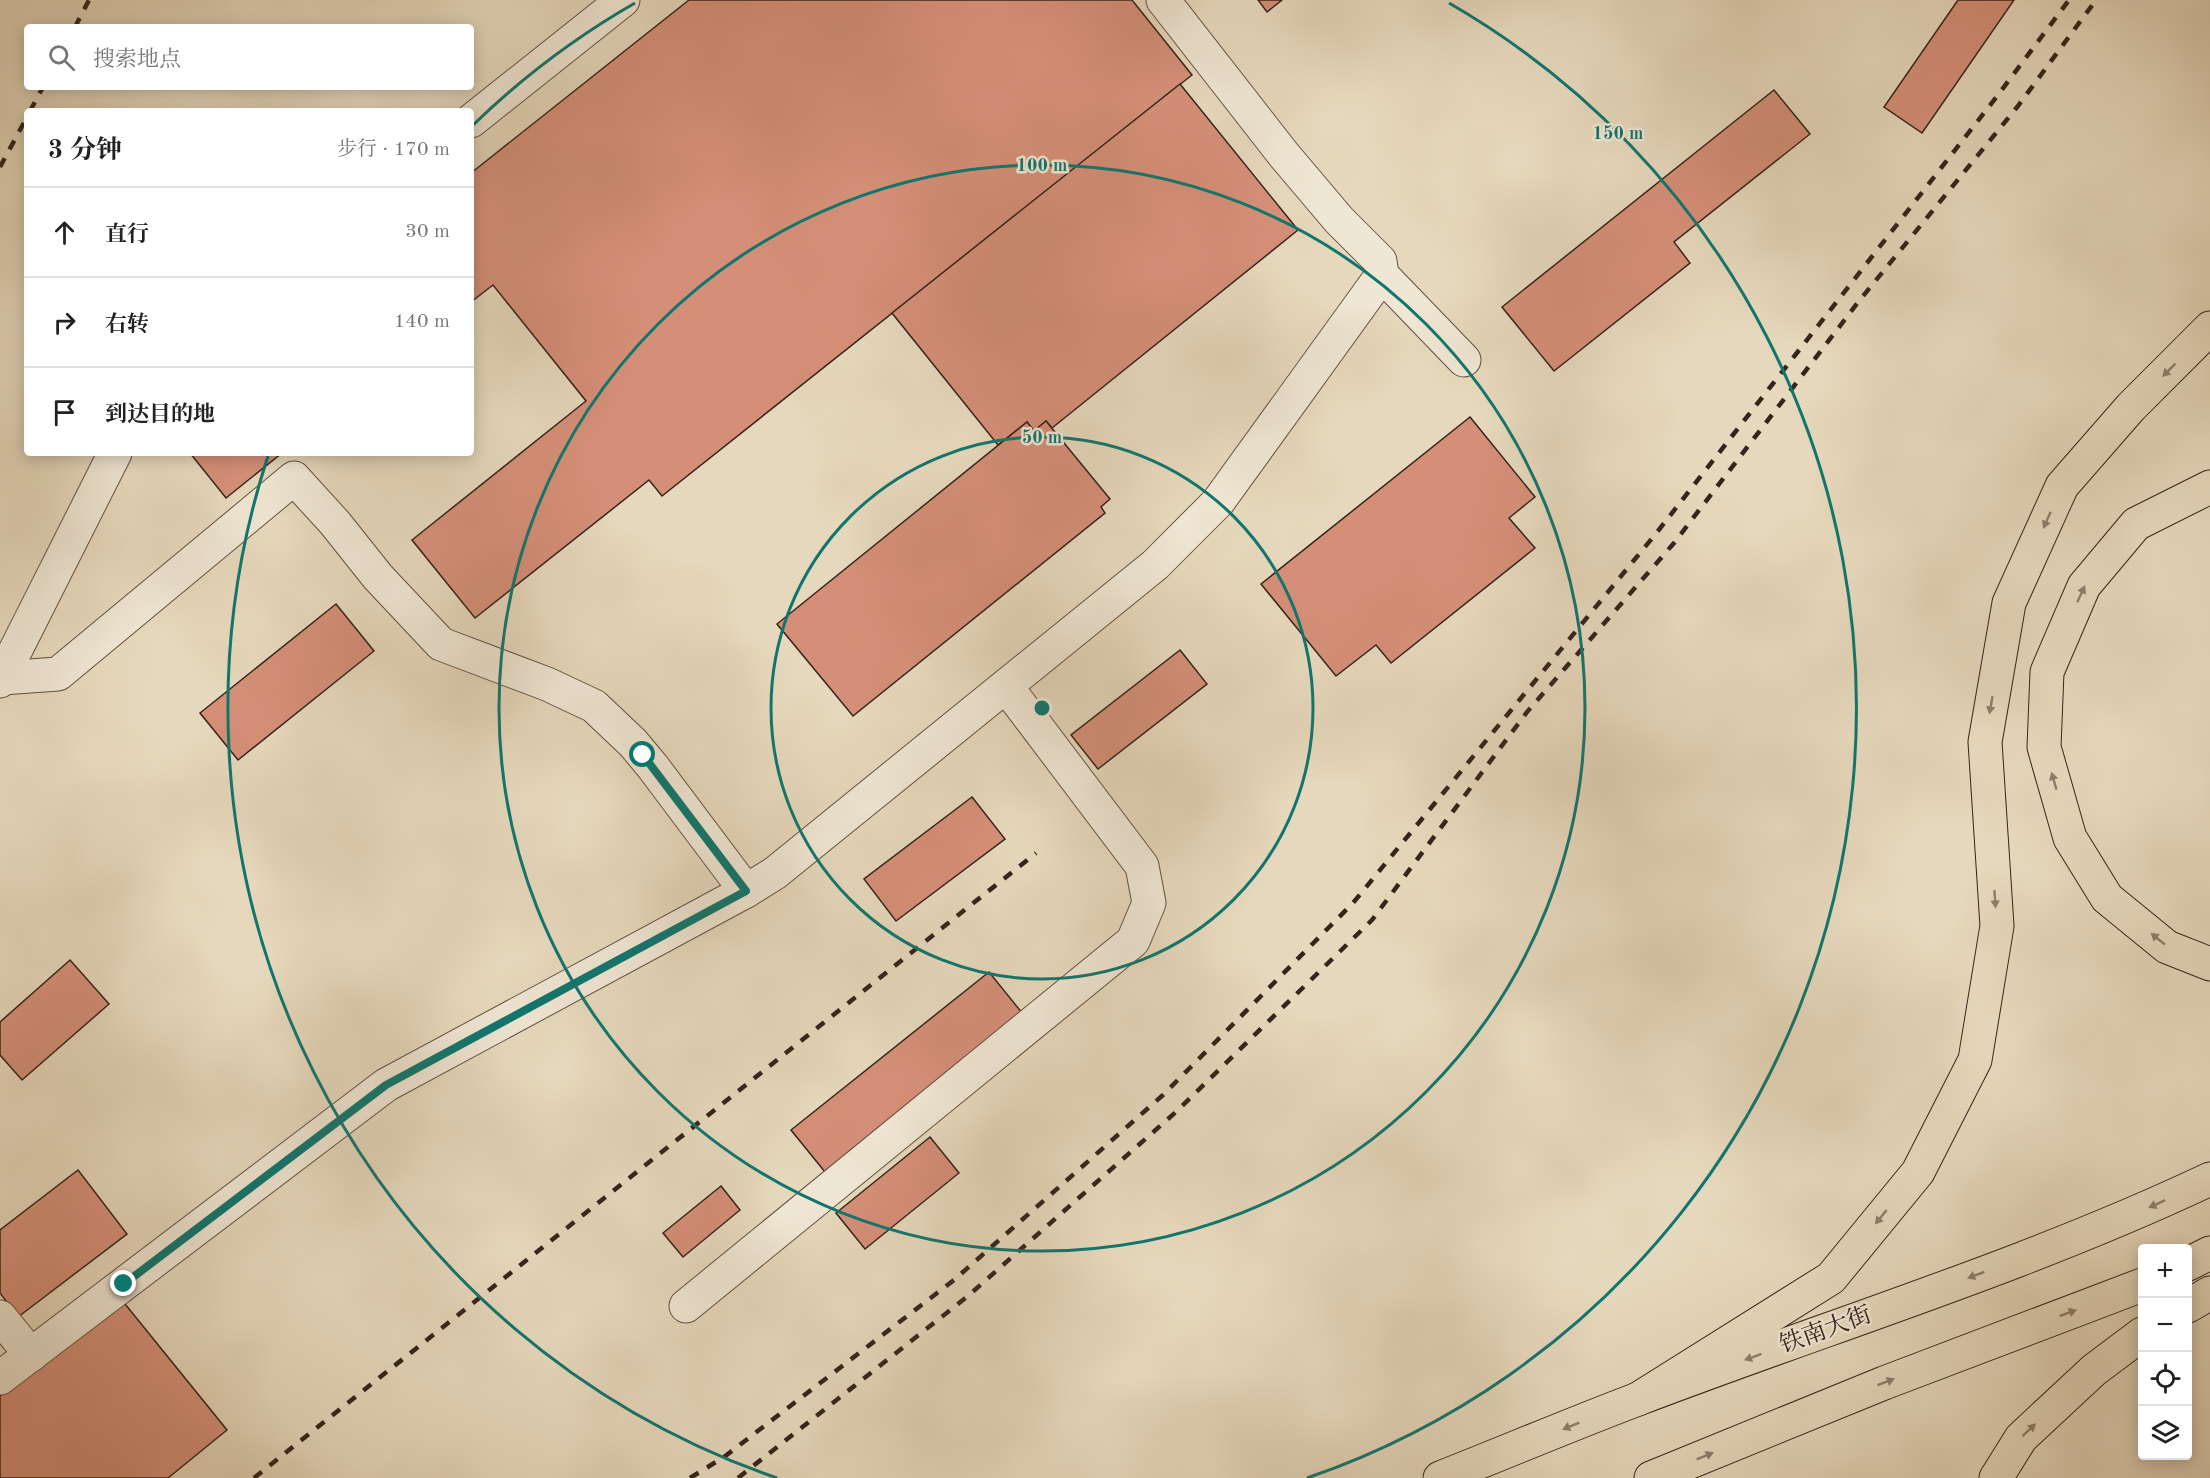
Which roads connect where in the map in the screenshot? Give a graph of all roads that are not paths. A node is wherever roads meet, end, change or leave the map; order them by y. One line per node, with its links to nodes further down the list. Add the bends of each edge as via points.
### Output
1 (623, 0): 3 (lane)
2 (1163, 0): 4 (lane, via 1284,155 1380,261)
3 (474, 119)
4 (1382, 275): 6 (lane); 10 (lane, via 1218,502 1155,565)
5 (2210, 328): 24 (main road, one-way to 24, via 2131,407 2062,486 2009,603 1985,742 1997,926 1976,1060 1918,1172 1831,1278)
6 (1464, 360)
7 (113, 456): 9 (lane)
8 (2210, 487): 12 (main road, one-way to 8, via 2167,947 2107,898 2070,838 2044,747 2047,672 2084,586 2136,524)
9 (1, 680): 11 (lane, via 58,674 294,478 441,644 594,706 653,767)
10 (1006, 686): 11 (lane, via 775,873); 19 (lane, via 1142,866 1149,903 1133,941)
11 (746, 891): 22 (lane, via 386,1085)
12 (2210, 964)
13 (2210, 1179): 24 (main road, 铁南大街, one-way to 24, via 2139,1212)
14 (2210, 1253): 15 (main road)
15 (2192, 1262)
16 (2138, 1287): 26 (main road, one-way to 16, via 1884,1383)
17 (2210, 1293): 18 (main road)
18 (2192, 1303)
19 (686, 1306)
20 (0, 1317): 22 (lane)
21 (2138, 1337): 27 (main road, one-way to 21, via 2021,1438 2094,1370)
22 (31, 1355): 23 (lane)
23 (0, 1378)
24 (1638, 1399): 25 (main road, 铁南大街, one-way to 25)
25 (1440, 1478)
26 (1651, 1478)
27 (1996, 1478)

